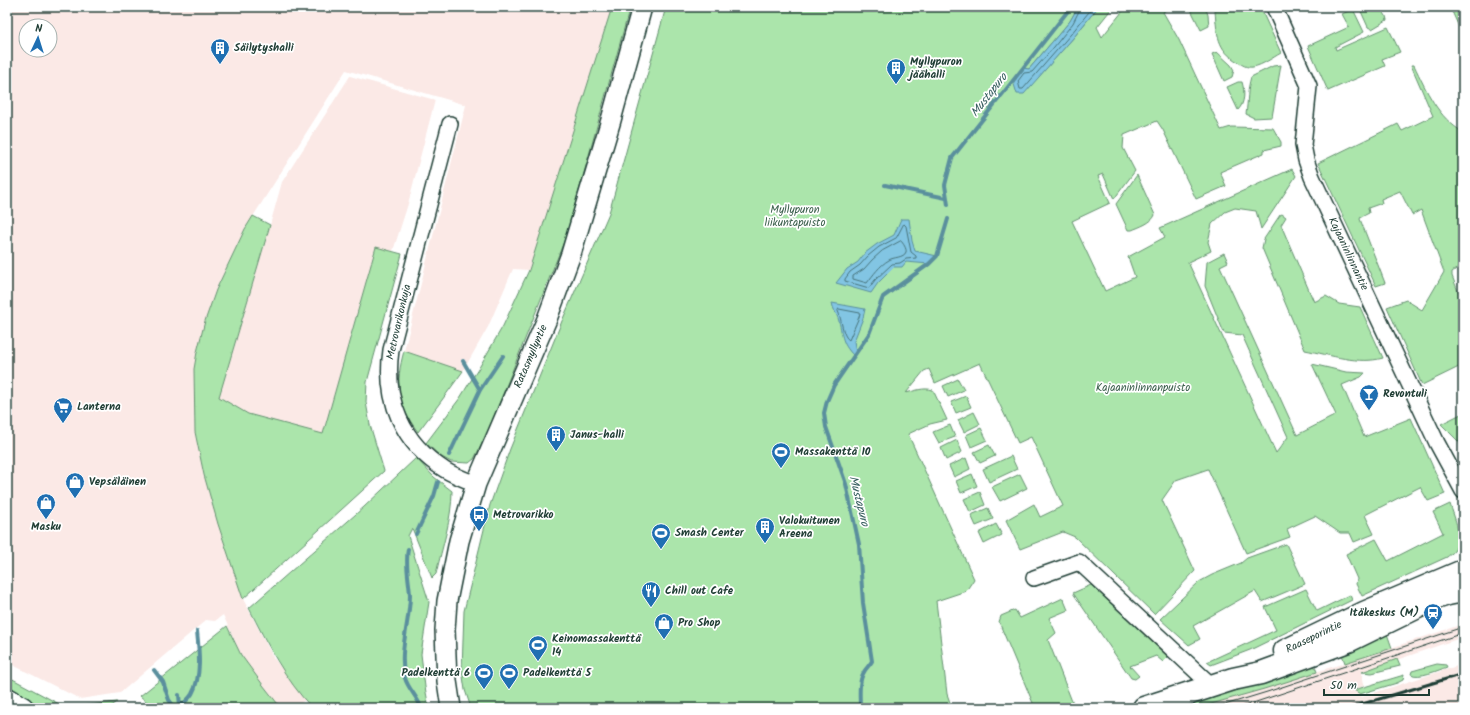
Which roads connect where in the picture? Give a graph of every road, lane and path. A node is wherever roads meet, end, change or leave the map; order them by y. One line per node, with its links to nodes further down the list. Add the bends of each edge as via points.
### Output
1 (642, 7): 4 (street, Ratasmyllyntie, via 571,254 547,319)
2 (1274, 7): 5 (street, Kajaaninlinnantie, via 1308,86 1303,145 1312,177 1437,443)
3 (450, 124): 4 (street, Metrovarikonkuja, via 391,350 389,380 397,416 422,452 446,471)
4 (476, 484): 13 (street, Ratasmyllyntie, via 459,541 447,602 444,630)
5 (1463, 491)
6 (1463, 571): 9 (main road, Raaseporintie, via 1364,613)
7 (1034, 578): 10 (street, via 1079,562)
8 (1463, 591): 9 (main road, Raaseporintie, via 1436,598 1348,641 1310,656)
9 (1232, 679): 10 (main road, Raaseporintie)
10 (1212, 686): 14 (main road, Raaseporintie)
11 (7, 699): 12 (main road)
12 (22, 708)
13 (451, 708)
14 (1144, 708)

